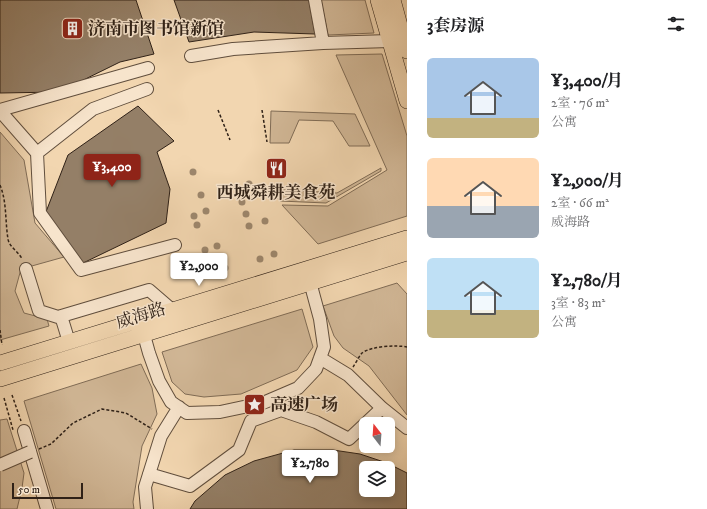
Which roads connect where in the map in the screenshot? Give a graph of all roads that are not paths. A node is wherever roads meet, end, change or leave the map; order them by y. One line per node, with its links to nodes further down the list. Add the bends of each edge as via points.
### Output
1 (315, 0): 5 (street)
2 (378, 0): 4 (main road)
3 (393, 0): 6 (main road)
4 (390, 41): 5 (street); 10 (main road)
5 (323, 43): 7 (street, via 232,49)
6 (407, 51)
7 (191, 56)
8 (148, 68): 11 (street)
9 (147, 89): 12 (street, via 94,109)
10 (407, 101)
11 (0, 110): 12 (street)
12 (37, 153): 14 (street, via 40,213 81,270)
13 (407, 238): 18 (main road, 威海路)
14 (175, 245)
15 (407, 252): 17 (main road, 威海路)
16 (26, 269): 19 (street, via 39,311)
17 (310, 282): 20 (main road, 威海路); 22 (street, via 324,347)
18 (171, 309): 19 (street, via 149,290); 21 (main road, 威海路)
19 (61, 316): 21 (street)
20 (144, 335): 24 (main road, 威海路); 26 (street, via 159,381 171,402)
21 (69, 342): 23 (main road, 威海路)
22 (320, 358): 25 (street, via 316,369 298,388); 27 (street, via 348,375)
23 (0, 363)
24 (0, 379)
25 (263, 403): 26 (street, via 220,412 187,413); 28 (street)
26 (179, 407): 33 (street, via 162,436)
27 (382, 408): 28 (street, via 349,439 316,422 281,410); 29 (street)
28 (267, 415): 33 (street, via 251,421 239,450 190,486)
29 (407, 428)
30 (24, 431): 31 (street)
31 (30, 452): 32 (street, bridge); 34 (street)
32 (0, 465)
33 (149, 474): 35 (street, via 145,487)
34 (47, 509)
35 (147, 509)

